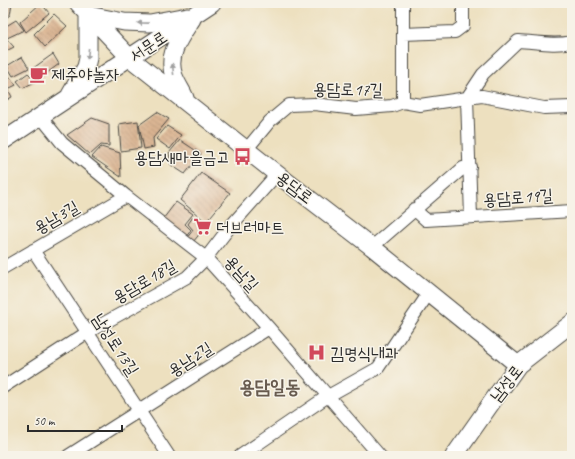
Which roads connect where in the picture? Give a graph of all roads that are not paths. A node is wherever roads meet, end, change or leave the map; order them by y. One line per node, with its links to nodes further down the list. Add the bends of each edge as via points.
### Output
1 (212, 3): 5 (main road, 서문로)
2 (403, 3): 6 (street)
3 (463, 3): 6 (street, via 463,26 455,32)
4 (83, 9): 5 (main road, one-way to 4, via 150,23 124,22); 8 (main road, 용담로); 10 (main road, one-way to 10, via 89,48 86,67)
5 (195, 14): 8 (main road, 서문로); 12 (main road, one-way to 5, via 174,77 172,56 175,45)
6 (403, 34): 11 (street)
7 (572, 42): 9 (street, via 544,45 518,42 483,74)
8 (130, 58): 10 (main road, 서문로); 12 (main road, 용담로)
9 (467, 98): 11 (street, 용담로17길, via 420,105); 13 (street, 용담로17길, via 482,96 544,108); 17 (street)
10 (68, 99): 14 (main road, 서문로)
11 (403, 102): 16 (street, 용담로17길, via 392,106 356,109 314,104 288,105 270,121)
12 (188, 104): 16 (main road, 용담로)
13 (572, 107)
14 (41, 117): 15 (main road, 서문로); 19 (street, 용남길, via 62,143)
15 (3, 141)
16 (246, 150): 18 (main road, 용담로)
17 (470, 167): 20 (street, via 463,168); 22 (street)
18 (277, 174): 23 (main road, 용담로); 25 (street, 용담로18길)
19 (126, 196): 24 (street, 용남3길); 25 (street, 용남길)
20 (414, 209): 22 (street, 용담로19길, via 426,220); 23 (street)
21 (570, 211): 22 (street, 용담로19길)
22 (470, 217)
23 (372, 247): 27 (main road, 용담로)
24 (33, 250): 26 (street, 용남3길); 30 (street, 남성로13길)
25 (206, 258): 29 (street, 용남길); 30 (street, 용담로18길, via 187,277)
26 (3, 268)
27 (429, 293): 31 (main road, 용담로); 33 (street, via 378,368)
28 (572, 323): 31 (main road, 남성로)
29 (269, 328): 33 (street, 용남길); 34 (street, 용남2길)
30 (88, 332): 32 (street, 용담로18길); 34 (street, 남성로13길)
31 (518, 365): 39 (main road, 남성로)
32 (3, 387)
33 (328, 396): 37 (street); 38 (street, 용남길)
34 (140, 412): 35 (street, 용남2길); 36 (street, 남성로13길)
35 (68, 456)
36 (169, 456)
37 (240, 456)
38 (380, 456)
39 (454, 456)

